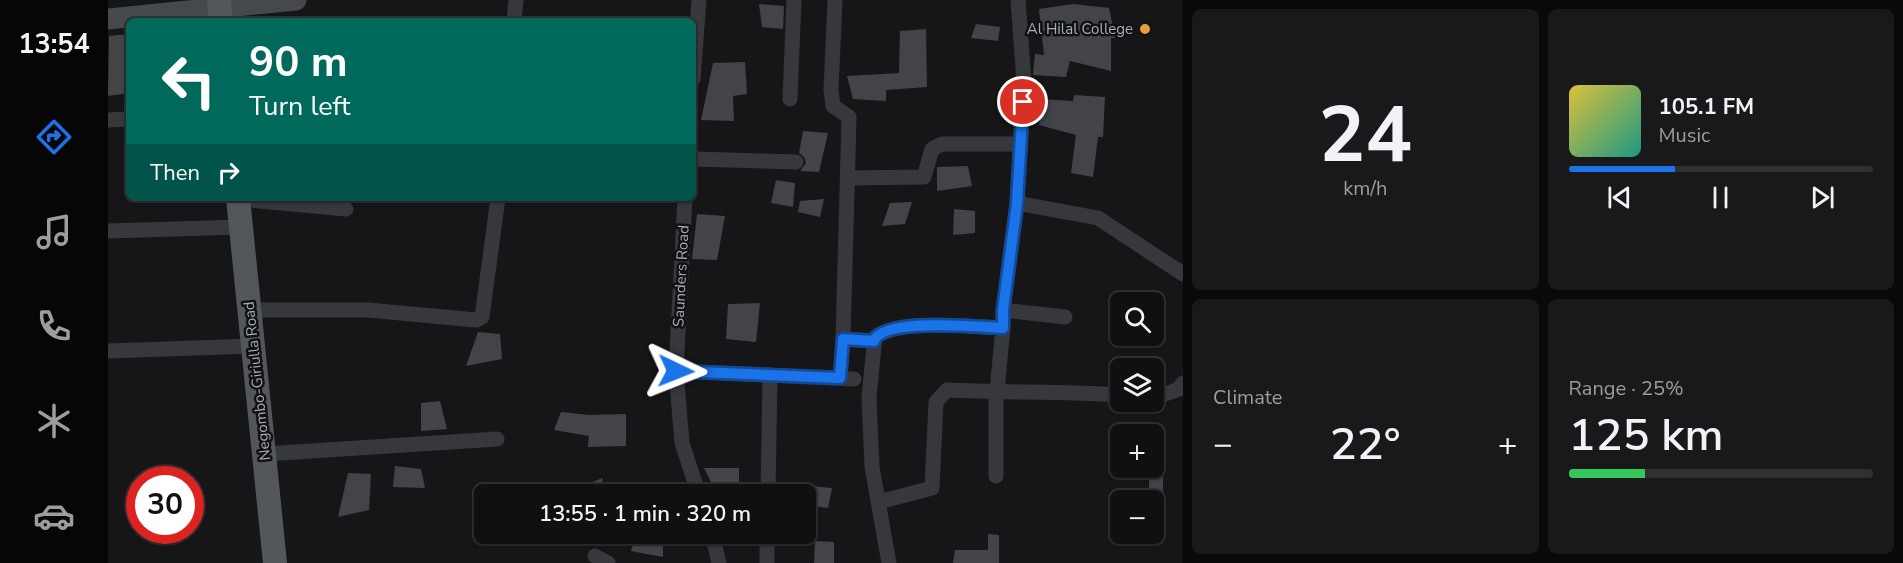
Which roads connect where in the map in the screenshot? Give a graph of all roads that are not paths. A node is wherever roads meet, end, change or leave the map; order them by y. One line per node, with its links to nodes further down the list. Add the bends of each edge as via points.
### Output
1 (296, 0): 7 (street)
2 (516, 0): 8 (street)
3 (699, 0): 10 (street)
4 (794, 0): 11 (street)
5 (835, 0): 17 (street, via 831,90 833,106 849,117)
6 (1018, 0): 14 (street, via 1024,82)
7 (220, 9): 9 (street)
8 (514, 18)
9 (108, 19)
10 (696, 40)
11 (790, 99)
12 (126, 119): 13 (street)
13 (108, 120)
14 (1021, 144): 17 (street, via 942,144 932,149 924,177); 22 (street)
15 (696, 159): 16 (street)
16 (796, 162)
17 (848, 178): 31 (street)
18 (238, 201): 24 (main road, Negombo-Giriulla Road)
19 (267, 201): 23 (street)
20 (498, 201): 27 (street, via 482,317 476,320 368,310)
21 (685, 201): 35 (street, Saunders Road)
22 (1017, 203): 26 (street, via 1098,218); 28 (street)
23 (346, 209)
24 (241, 227): 25 (street); 27 (main road, Negombo-Giriulla Road)
25 (108, 231)
26 (1183, 274)
27 (248, 310): 33 (main road, Negombo-Giriulla Road)
28 (1003, 310): 29 (street); 30 (street)
29 (1065, 316)
30 (1003, 328): 32 (street, via 919,325 885,330); 38 (street)
31 (843, 339): 32 (street); 36 (street, via 847,379)
32 (874, 341): 46 (street, via 869,398 872,467)
33 (253, 346): 34 (street); 42 (main road, Negombo-Giriulla Road)
34 (108, 351)
35 (676, 371): 36 (street); 44 (street, Saunders Road, via 682,443)
36 (770, 375): 45 (street)
37 (1183, 383): 39 (street, via 1179,389)
38 (996, 392): 40 (street); 43 (street); 46 (street, via 946,390 936,402 932,488)
39 (1164, 394)
40 (1110, 395)
41 (497, 439): 42 (street)
42 (265, 454): 49 (main road, Negombo-Giriulla Road)
43 (996, 476)
44 (695, 484)
45 (768, 484)
46 (879, 502): 52 (street)
47 (714, 544): 50 (street)
48 (767, 544): 51 (street)
49 (275, 563)
50 (719, 563)
51 (767, 563)
52 (889, 563)

